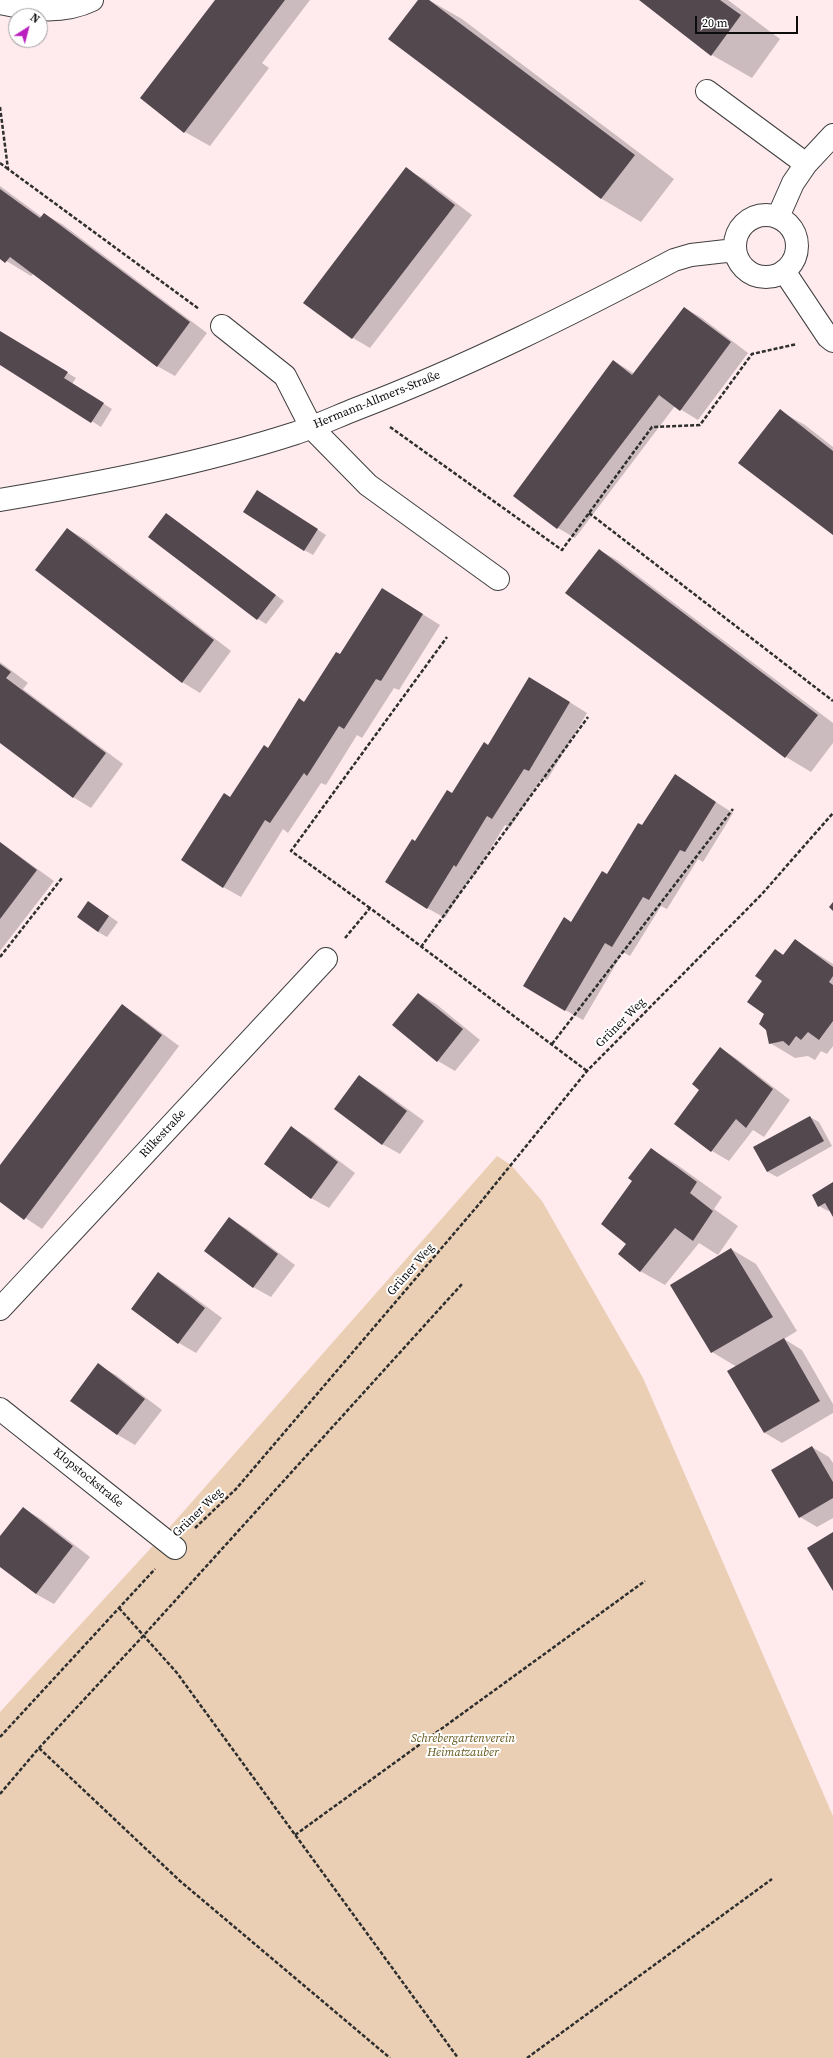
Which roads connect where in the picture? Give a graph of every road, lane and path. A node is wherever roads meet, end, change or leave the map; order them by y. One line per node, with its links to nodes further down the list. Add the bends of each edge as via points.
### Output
1 (92, 0): 2 (street, via 81,6 52,10)
2 (0, 3)
3 (707, 91): 7 (street)
4 (0, 107): 8 (path)
5 (833, 135): 7 (street)
6 (0, 163): 8 (path)
7 (806, 164): 9 (street, via 793,183)
8 (8, 169): 12 (path)
9 (778, 217): 10 (street, via 769,214 750,218 743,224 735,240); 11 (street, via 786,222 796,238 795,257)
10 (735, 250): 11 (street, via 744,269 753,274 764,277); 14 (street, Hermann-Allmers-Straße, via 691,255 674,260 507,345 403,392)
11 (784, 271): 13 (street)
12 (222, 326): 15 (street, via 285,376)
13 (831, 339): 17 (path, via 752,354 700,425 652,427)
14 (362, 407): 15 (street, Hermann-Allmers-Straße); 17 (path, via 562,550)
15 (311, 426): 16 (street, Hermann-Allmers-Straße, via 212,456 84,486); 18 (street, via 368,485)
16 (0, 500)
17 (588, 513): 20 (path)
18 (498, 579)
19 (447, 637): 25 (path, via 291,851)
20 (833, 701)
21 (588, 717): 26 (path)
22 (733, 809): 29 (path)
23 (833, 813): 30 (path, Grüner Weg, via 762,894)
24 (62, 878): 27 (path)
25 (370, 908): 26 (path); 28 (path)
26 (422, 947): 29 (path)
27 (0, 958)
28 (326, 959): 32 (street, Rilkestraße)
29 (552, 1044): 30 (path)
30 (587, 1070): 34 (path, Grüner Weg, via 480,1203 236,1489)
31 (462, 1284): 37 (path)
32 (0, 1309)
33 (0, 1409): 34 (street, Klopstockstraße)
34 (175, 1548): 36 (path, Grüner Weg)
35 (645, 1581): 41 (path)
36 (119, 1608): 37 (path); 38 (path, Grüner Weg)
37 (144, 1635): 39 (path); 41 (path, via 177,1673)
38 (0, 1737)
39 (39, 1748): 40 (path); 43 (path, via 180,1881)
40 (0, 1794)
41 (295, 1834): 44 (path)
42 (772, 1879): 45 (path)
43 (390, 2058)
44 (458, 2058)
45 (527, 2058)

